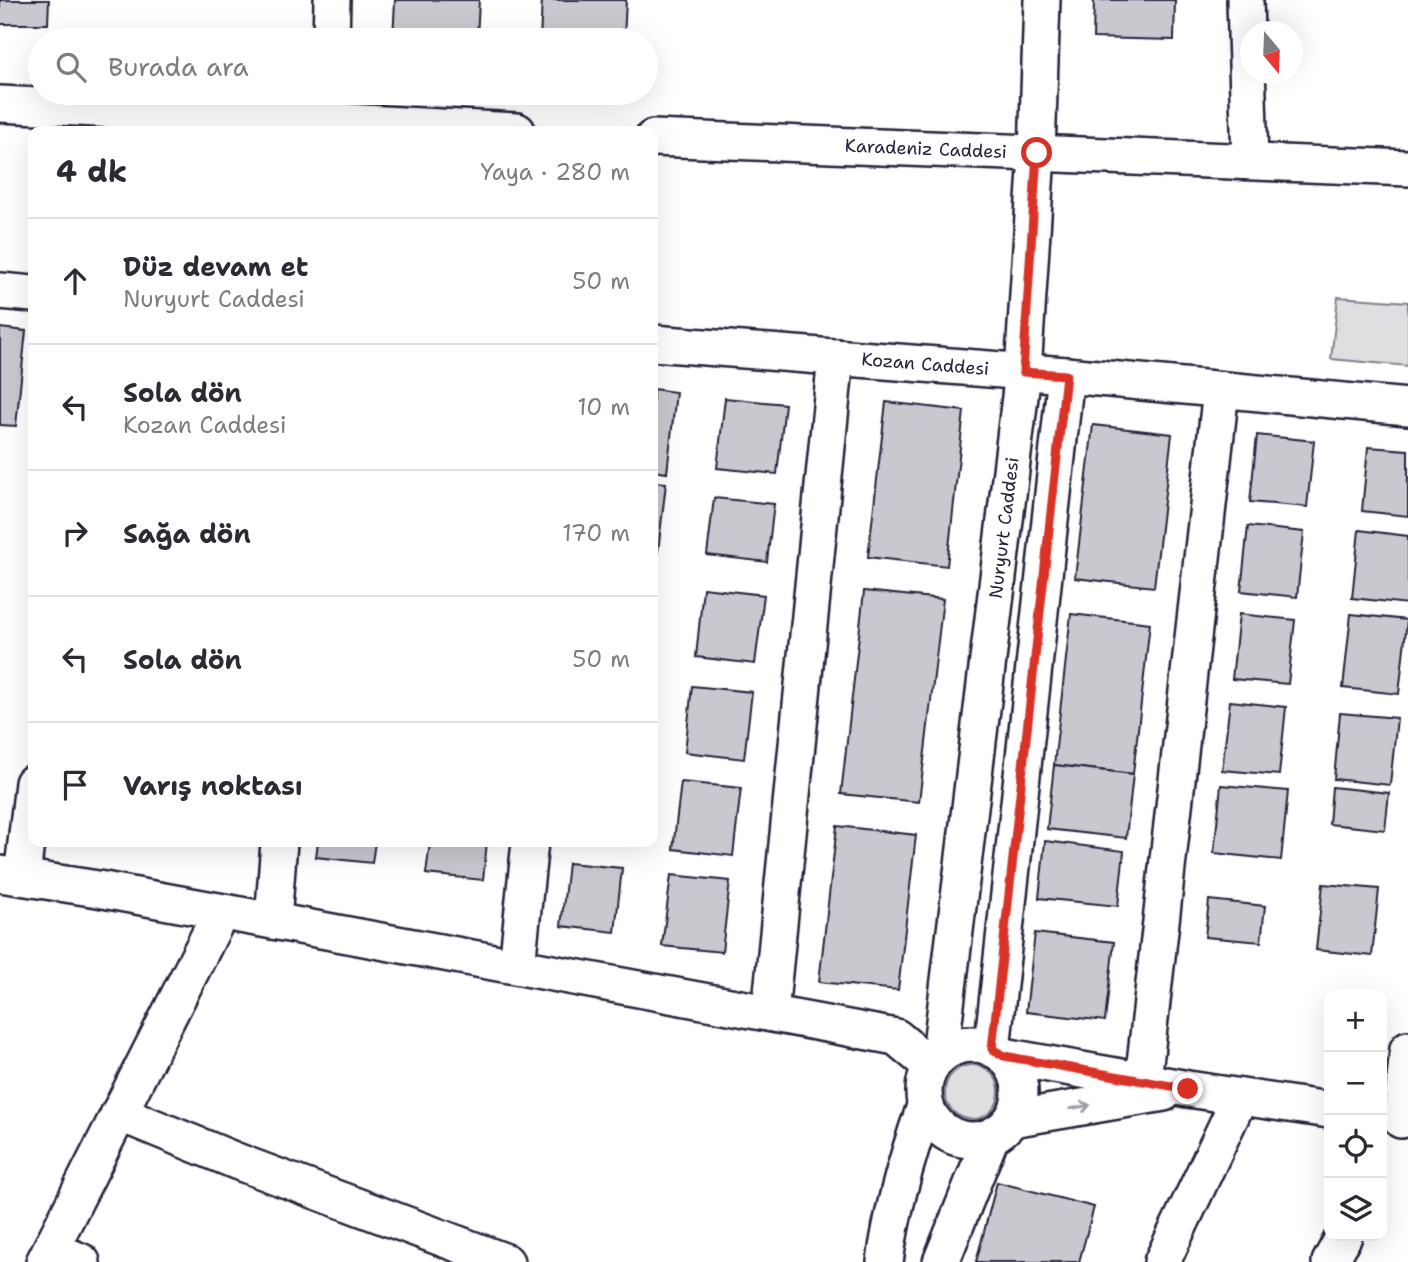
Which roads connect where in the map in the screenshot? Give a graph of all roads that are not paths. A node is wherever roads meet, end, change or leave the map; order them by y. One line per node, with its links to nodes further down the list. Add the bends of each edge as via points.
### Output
1 (332, 0): 4 (street)
2 (1042, 0): 11 (street, Nuryurt Caddesi)
3 (1245, 0): 12 (street)
4 (331, 28)
5 (0, 104): 6 (street)
6 (28, 105)
7 (30, 105): 8 (street)
8 (330, 115): 9 (street)
9 (459, 126)
10 (658, 138): 11 (street, Karadeniz Caddesi)
11 (1037, 153): 12 (street, Karadeniz Caddesi); 18 (street, Nuryurt Caddesi)
12 (1250, 162): 13 (street, Karadeniz Caddesi)
13 (1408, 168)
14 (0, 291): 15 (street)
15 (28, 294)
16 (658, 343): 17 (street, Kozan Caddesi)
17 (836, 357): 18 (street, Kozan Caddesi); 29 (street)
18 (1023, 372): 19 (street, Kozan Caddesi); 32 (street, Nuryurt Caddesi)
19 (1066, 375): 20 (street, Kozan Caddesi); 31 (street)
20 (1221, 390): 21 (street, Kozan Caddesi); 33 (street)
21 (1408, 407)
22 (28, 804): 25 (street)
23 (279, 847): 27 (street)
24 (529, 847): 28 (street)
25 (11, 876): 26 (street)
26 (221, 912): 27 (street); 38 (street)
27 (273, 921): 28 (street)
28 (517, 966): 29 (street)
29 (770, 1013): 32 (street, via 896,1037)
30 (1408, 1049): 39 (street)
31 (998, 1052): 32 (street, via 965,1044); 33 (street); 40 (street, via 1013,1067 1020,1093 1018,1107)
32 (936, 1060): 36 (street, via 925,1078)
33 (1143, 1081): 34 (street)
34 (1188, 1089): 35 (street); 40 (street, one-way to 34)
35 (1240, 1097): 37 (street); 46 (street)
36 (925, 1106): 40 (street, via 939,1129 964,1140 978,1140); 44 (street, via 897,1197)
37 (1324, 1109)
38 (119, 1113): 42 (street); 43 (street)
39 (1397, 1120)
40 (1002, 1128): 45 (street)
41 (1341, 1241): 47 (street)
42 (59, 1257)
43 (506, 1262)
44 (885, 1262)
45 (941, 1262)
46 (1162, 1262)
47 (1330, 1262)

